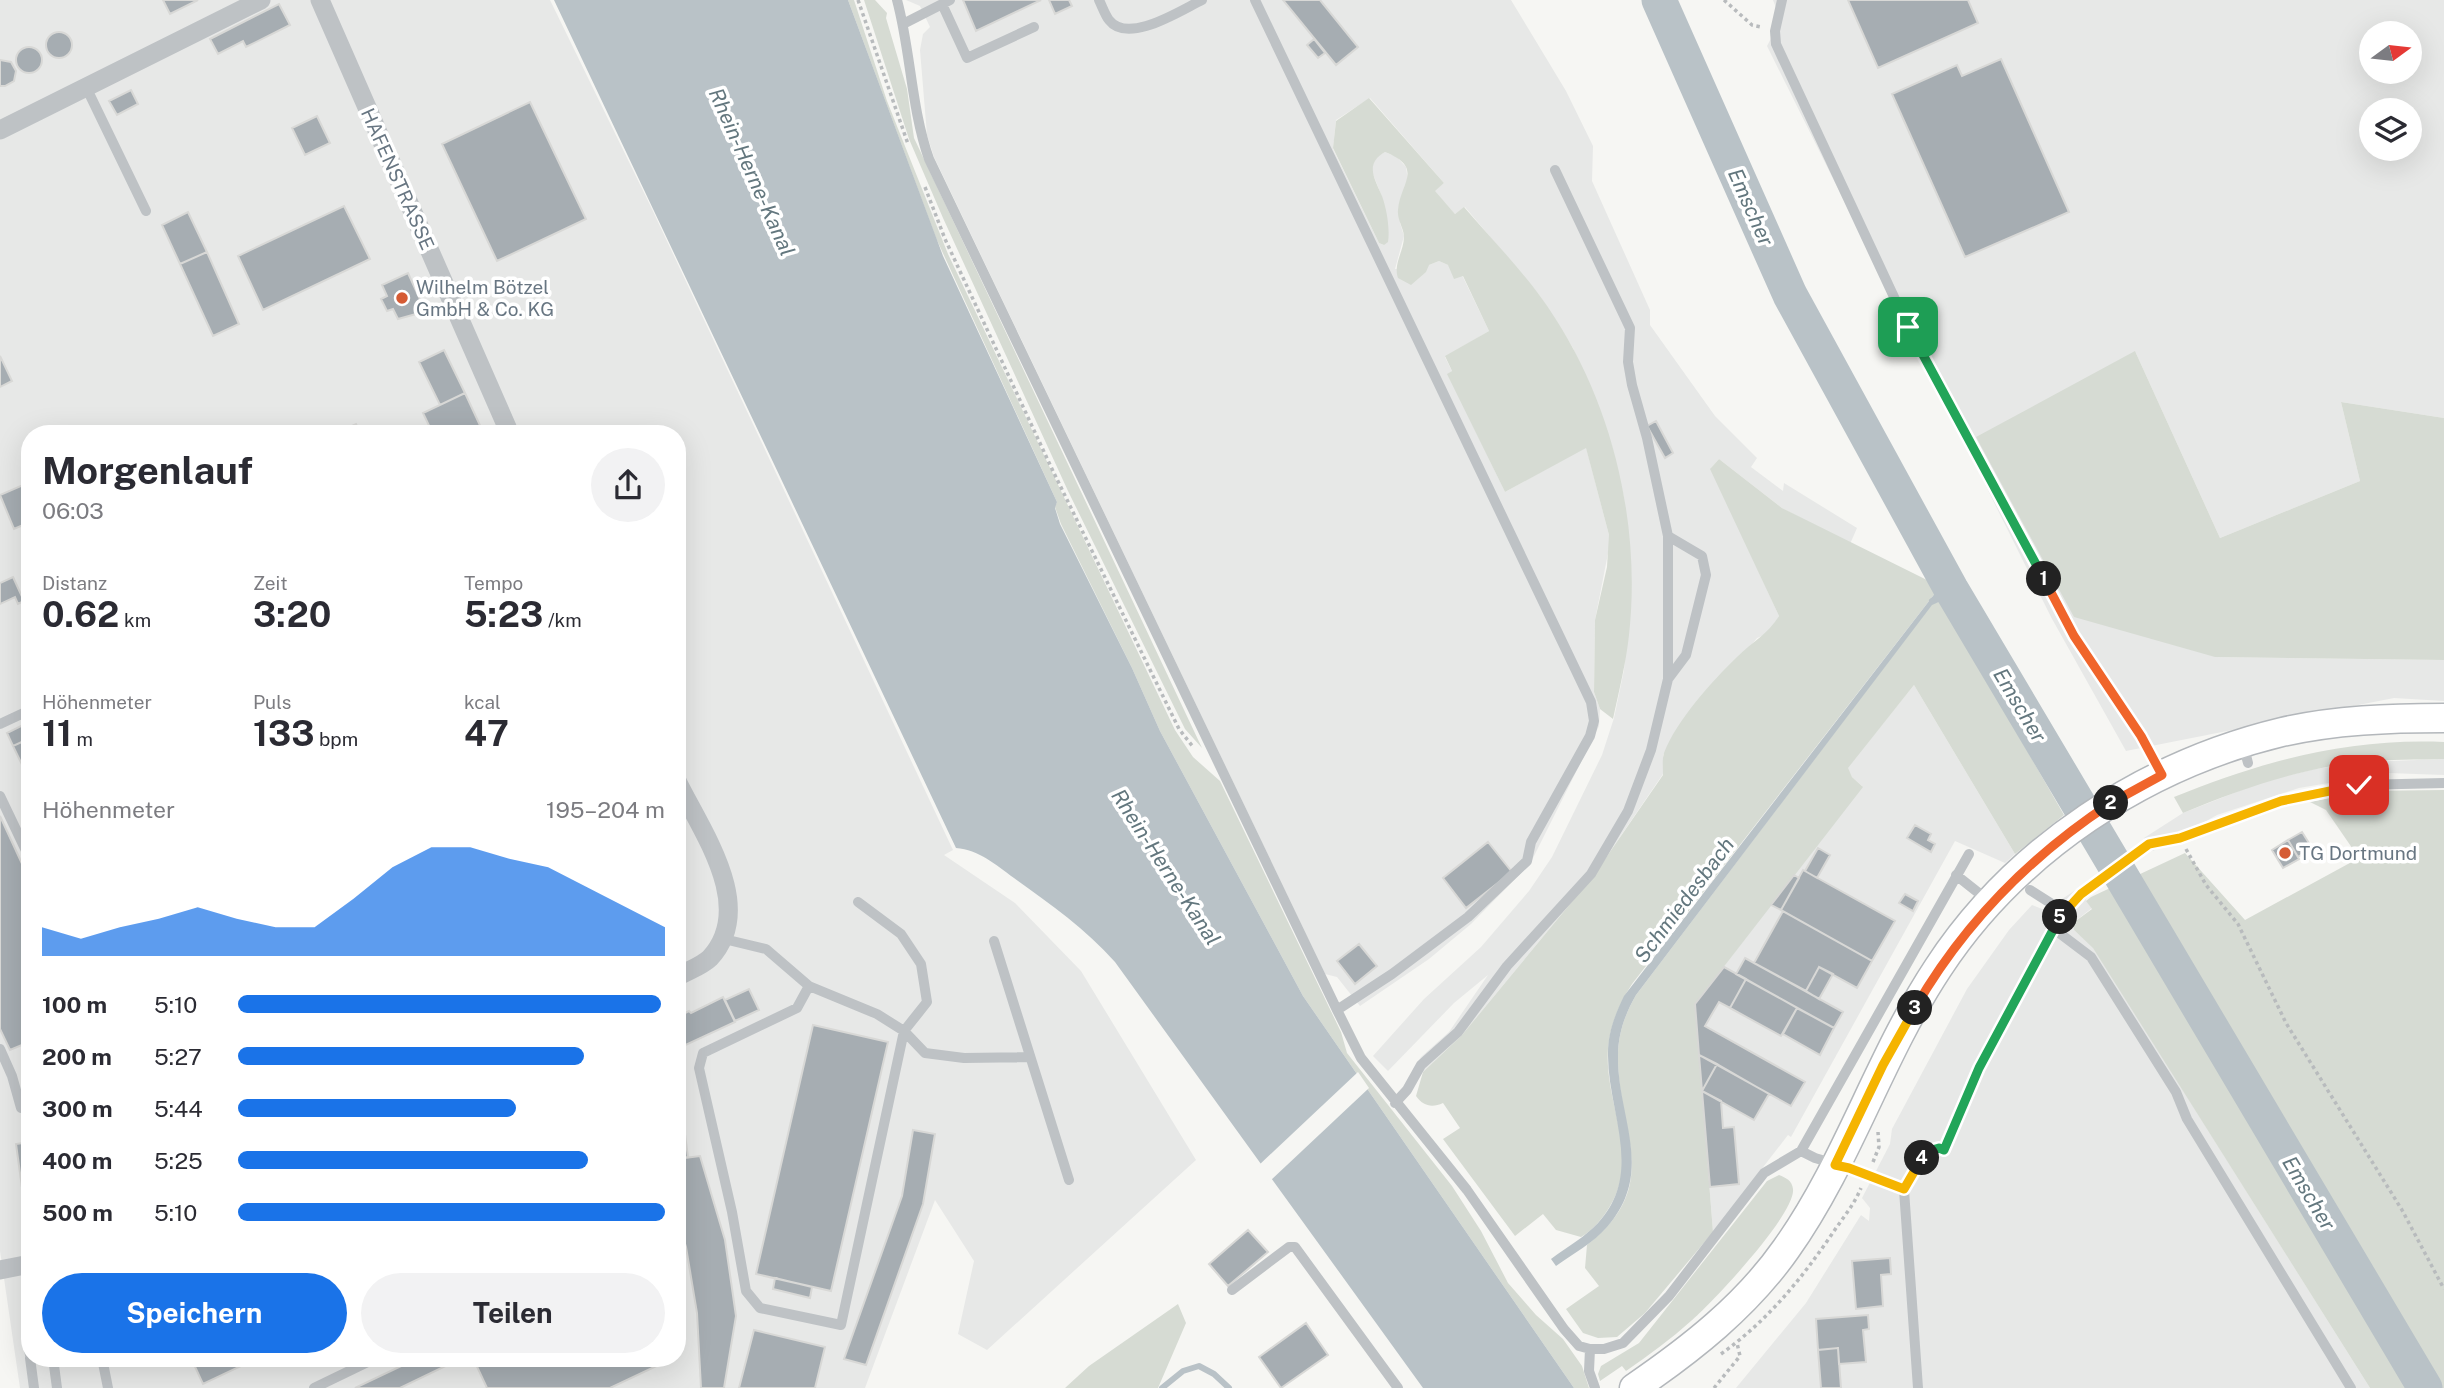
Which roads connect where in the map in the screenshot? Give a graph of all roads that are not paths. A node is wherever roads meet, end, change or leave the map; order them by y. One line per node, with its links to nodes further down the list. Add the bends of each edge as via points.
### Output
1 (261, 0): 11 (street)
2 (320, 0): 15 (street, HAFENSTRASSE)
3 (897, 0): 9 (lane)
4 (1099, 0): 5 (lane, via 1111,22 1124,30 1138,29)
5 (1202, 0)
6 (1255, 0): 37 (lane, via 1591,702 1594,721 1531,842 1527,861 1468,917)
7 (1782, 0): 21 (lane, via 1776,44 1908,327 2074,636)
8 (946, 2): 9 (lane); 10 (lane, via 967,58)
9 (903, 24): 37 (lane, via 920,135 929,159)
10 (1034, 27)
11 (86, 87): 12 (street); 14 (lane)
12 (0, 130)
13 (1555, 170): 16 (lane, via 1630,328 1632,385)
14 (146, 211)
15 (506, 425)
16 (1668, 536): 17 (lane); 17 (lane, via 1702,556 1706,575 1686,655)
17 (1668, 680): 41 (lane, via 1651,750 1628,811 1591,874 1507,966 1458,1032 1422,1065)
18 (21, 714): 20 (lane)
19 (2444, 718): 21 (main road, via 2324,724 2245,753)
20 (0, 724)
21 (2162, 775): 28 (main road, via 2121,797 2049,848)
22 (2444, 783): 31 (lane, via 2359,785 2281,801 2180,838 2149,844)
23 (0, 796): 25 (lane)
24 (686, 799): 33 (street, via 722,873 730,917)
25 (21, 840)
26 (1969, 854): 27 (lane)
27 (1956, 874): 30 (lane); 43 (lane)
28 (2027, 879): 30 (main road); 31 (lane)
29 (858, 902): 38 (lane, via 901,934 922,964 928,1002)
30 (1990, 902): 44 (main road, via 1932,978)
31 (2063, 911): 32 (lane)
32 (2054, 929): 46 (lane, via 1979,1068 1944,1150 1929,1151 1918,1161); 63 (lane, via 2091,957)
33 (724, 939): 35 (street, via 708,961); 36 (lane, via 766,949)
34 (994, 941): 40 (lane)
35 (686, 972)
36 (809, 986): 38 (lane, via 877,1014); 38 (lane, via 797,1008 703,1053 699,1068 746,1291 760,1308 841,1325)
37 (1337, 1010): 41 (lane, via 1361,1058)
38 (904, 1031): 40 (lane, via 925,1053 964,1058)
39 (0, 1049): 42 (lane)
40 (1030, 1057): 45 (lane)
41 (1395, 1103): 50 (lane, via 1467,1190 1564,1329 1579,1346)
42 (21, 1108)
43 (1801, 1151): 44 (lane); 50 (lane, via 1764,1173 1669,1296 1623,1343)
44 (1835, 1165): 46 (lane); 61 (main road, via 1810,1213 1763,1278 1695,1345)
45 (1069, 1180)
46 (1904, 1189): 62 (lane)
47 (21, 1266): 48 (street)
48 (0, 1270)
49 (1232, 1290): 59 (lane, via 1295,1247)
50 (1590, 1349): 60 (lane)
51 (31, 1367): 55 (lane)
52 (54, 1367): 56 (lane)
53 (104, 1367): 57 (lane)
54 (357, 1367): 58 (lane)
55 (34, 1388)
56 (57, 1388)
57 (108, 1388)
58 (314, 1388)
59 (1398, 1388)
60 (1594, 1388)
61 (1634, 1388)
62 (1917, 1388)
63 (2351, 1388)

